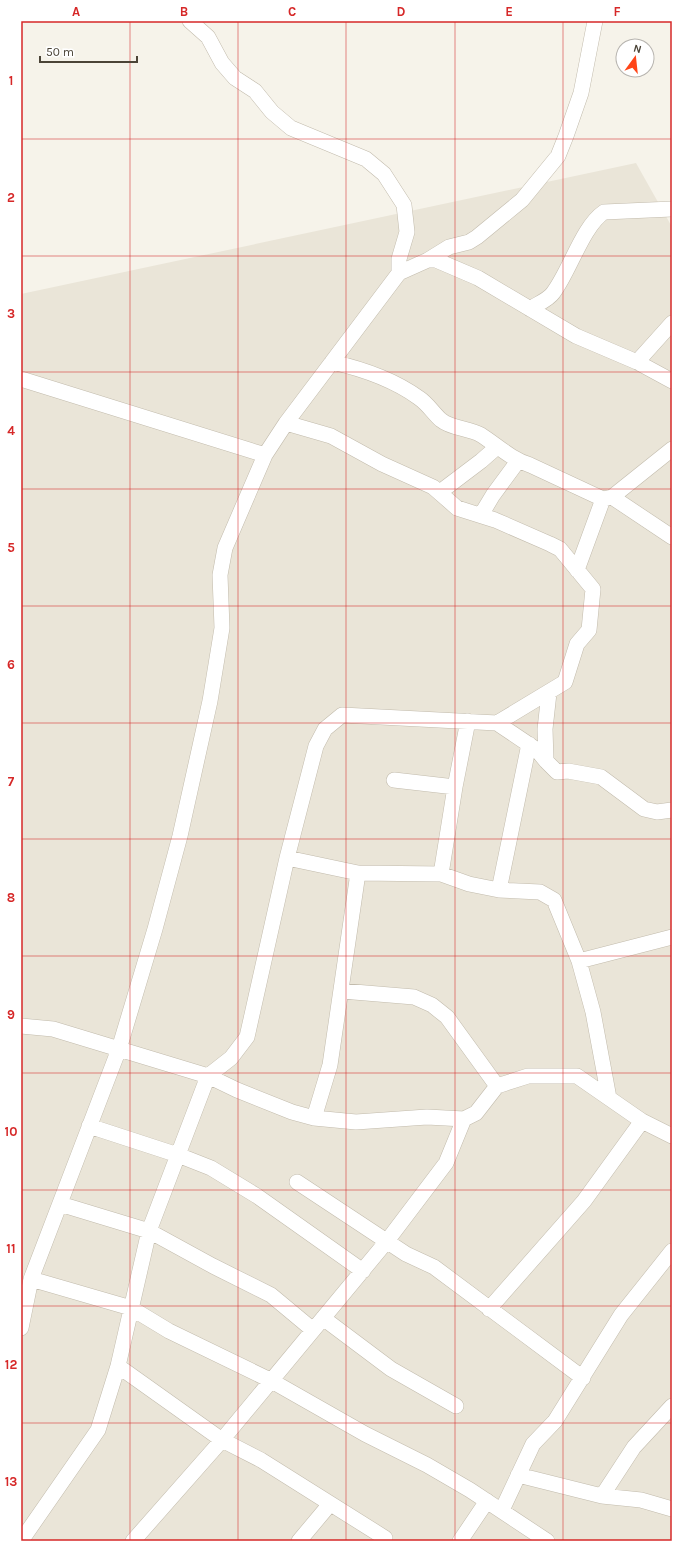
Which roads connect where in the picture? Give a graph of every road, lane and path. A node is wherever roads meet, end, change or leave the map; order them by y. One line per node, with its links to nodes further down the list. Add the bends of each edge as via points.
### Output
1 (190, 21): 5 (street, via 208,37 222,63 234,78 255,91 272,112 291,128 366,159 384,174 404,205 407,232 399,258)
2 (595, 21): 4 (street, via 581,92 558,156 522,200 477,237 469,242 449,247)
3 (672, 209): 6 (street, via 642,212 611,210 598,216 553,294)
4 (428, 260): 5 (street); 6 (street, via 436,260 478,278)
5 (399, 273): 8 (street)
6 (530, 309): 9 (street, via 576,336)
7 (672, 322): 9 (street)
8 (332, 362): 12 (street); 13 (street, via 365,370 394,383 420,398 441,420 479,434)
9 (637, 362): 11 (street)
10 (21, 379): 15 (street)
11 (672, 381)
12 (286, 423): 15 (street); 17 (street, via 330,436)
13 (497, 447): 16 (street); 17 (street)
14 (672, 449): 18 (street)
15 (265, 455): 38 (street, via 225,548 220,575 222,628 210,701 180,836)
16 (518, 461): 18 (street); 19 (street)
17 (440, 492): 19 (street, via 452,506)
18 (608, 498): 20 (street); 21 (street)
19 (481, 515): 21 (street, via 560,549)
20 (672, 537)
21 (577, 570): 22 (street, via 594,589 589,630 576,644 565,682)
22 (549, 693): 24 (street); 26 (street, via 545,730)
23 (468, 721): 24 (street); 28 (street); 30 (street, via 342,715 325,729 316,746)
24 (497, 723): 25 (street)
25 (529, 744): 26 (street, via 538,750); 33 (street)
26 (546, 761): 29 (street, via 557,772 568,771 601,777 644,809 657,812)
27 (394, 780): 28 (street)
28 (455, 787): 32 (street)
29 (672, 810)
30 (287, 858): 31 (street); 39 (street, via 247,1037 231,1058)
31 (358, 873): 32 (street); 36 (street)
32 (441, 874): 33 (street, via 469,884)
33 (499, 890): 35 (street, via 540,892 554,900)
34 (672, 937): 35 (street)
35 (579, 961): 41 (street, via 593,1012)
36 (342, 991): 40 (street, via 414,997 432,1006 447,1017); 42 (street, via 330,1065)
37 (21, 1026): 38 (street, via 54,1030)
38 (119, 1049): 39 (street); 45 (street)
39 (208, 1076): 42 (street, via 292,1112); 47 (street)
40 (497, 1086): 41 (street, via 528,1076 577,1076); 43 (street, via 476,1113)
41 (609, 1098): 44 (street)
42 (314, 1118): 43 (street, via 356,1122 427,1117)
43 (464, 1119): 51 (street, via 446,1163)
44 (642, 1122): 46 (street); 56 (street, via 584,1200)
45 (89, 1126): 47 (street); 49 (street)
46 (672, 1136)
47 (178, 1155): 50 (street); 53 (street, via 211,1168 257,1196)
48 (297, 1182): 51 (street)
49 (60, 1204): 50 (street); 54 (street)
50 (149, 1231): 55 (street); 59 (street, via 271,1296)
51 (387, 1241): 53 (street); 56 (street, via 406,1254 434,1267)
52 (672, 1251): 61 (street, via 621,1315)
53 (363, 1271): 57 (street)
54 (31, 1279): 55 (street); 58 (street)
55 (131, 1308): 60 (street); 62 (street, via 169,1331)
56 (489, 1309): 61 (street)
57 (323, 1318): 59 (street); 63 (street, via 391,1369)
58 (22, 1322)
59 (313, 1330): 62 (street)
60 (118, 1366): 65 (street); 73 (street, via 98,1430)
61 (583, 1378): 66 (street, via 555,1421 533,1444)
62 (270, 1380): 65 (street); 68 (street, via 365,1434 427,1465)
63 (456, 1406)
64 (672, 1406): 67 (street, via 634,1447)
65 (222, 1440): 69 (street, via 261,1460); 74 (street)
66 (518, 1475): 67 (street); 71 (street)
67 (602, 1496): 70 (street, via 642,1500)
68 (487, 1501): 71 (street); 76 (street)
69 (330, 1504): 72 (street); 75 (street)
70 (672, 1509)
71 (502, 1510): 77 (street)
72 (385, 1538)
73 (21, 1541)
74 (132, 1541)
75 (299, 1541)
76 (460, 1541)
77 (547, 1541)

